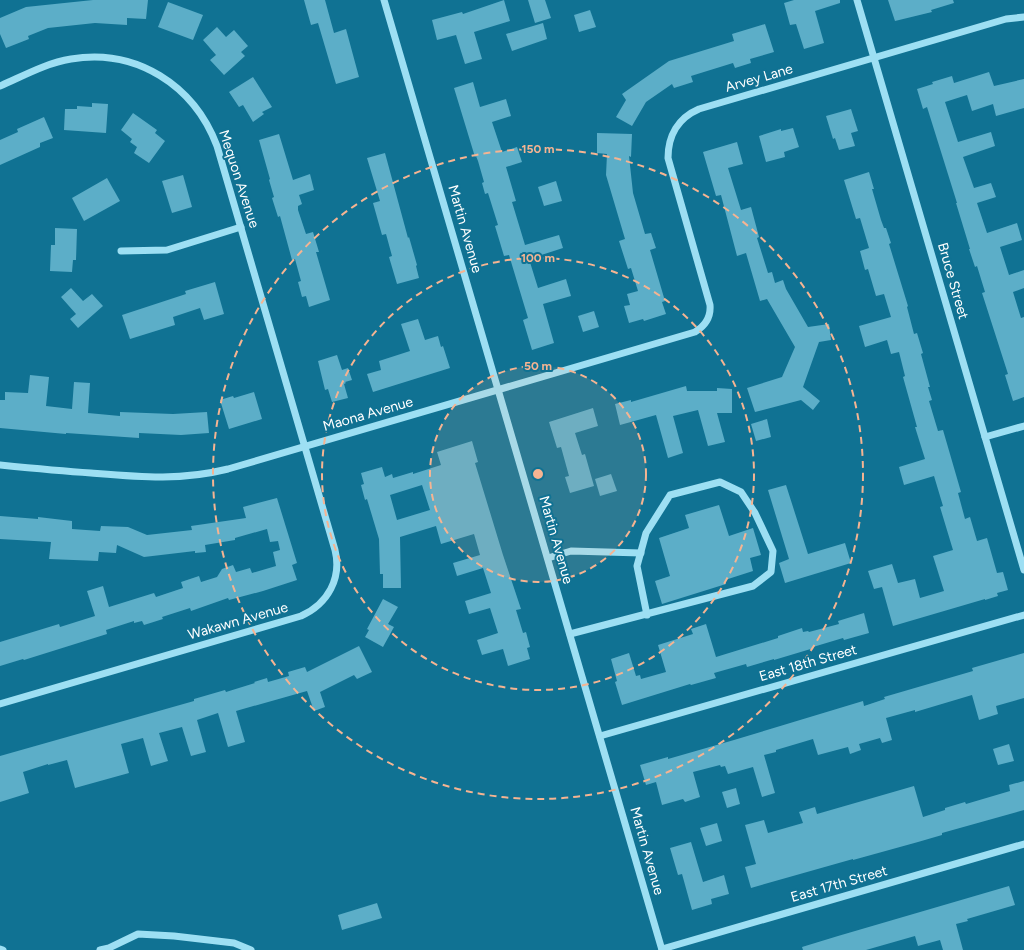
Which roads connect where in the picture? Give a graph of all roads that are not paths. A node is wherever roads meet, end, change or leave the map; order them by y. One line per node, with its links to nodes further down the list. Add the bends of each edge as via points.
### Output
1 (384, 0): 9 (street, Martin Avenue)
2 (857, 0): 4 (street, Bruce Street)
3 (1024, 16): 4 (street, Arvey Lane)
4 (874, 58): 8 (street, Arvey Lane, via 699,109 676,127 670,138 669,162); 11 (street, Bruce Street)
5 (0, 86): 6 (street, Mequon Avenue, via 53,64 79,58 102,57 124,61 158,74 186,96 206,121 217,146)
6 (241, 227): 7 (street, via 167,250); 12 (street, Mequon Avenue)
7 (121, 251)
8 (708, 296): 9 (street, Maona Avenue, via 709,316 704,325 695,332)
9 (498, 390): 12 (street, Maona Avenue); 15 (street, Martin Avenue)
10 (1024, 426): 11 (street)
11 (985, 437): 16 (street, Bruce Street)
12 (305, 446): 13 (street, Maona Avenue, via 219,471 168,478); 20 (street, Wakawn Avenue, via 337,563 333,585 321,604 301,616)
13 (0, 466)
14 (641, 553): 15 (street, via 570,551); 17 (street, via 637,566); 17 (street, via 646,533 670,495 720,482 741,492 755,513 773,551 771,572 753,586)
15 (548, 558): 19 (street, Martin Avenue)
16 (1024, 570)
17 (647, 615): 19 (street)
18 (1024, 616): 21 (street, East 18th Street)
19 (570, 634): 21 (street, Martin Avenue)
20 (0, 704)
21 (600, 736): 23 (street, Martin Avenue)
22 (1024, 844): 23 (street, East 17th Street)
23 (662, 949)
24 (100, 950): 25 (street, via 138,934 234,943)
25 (251, 950)

